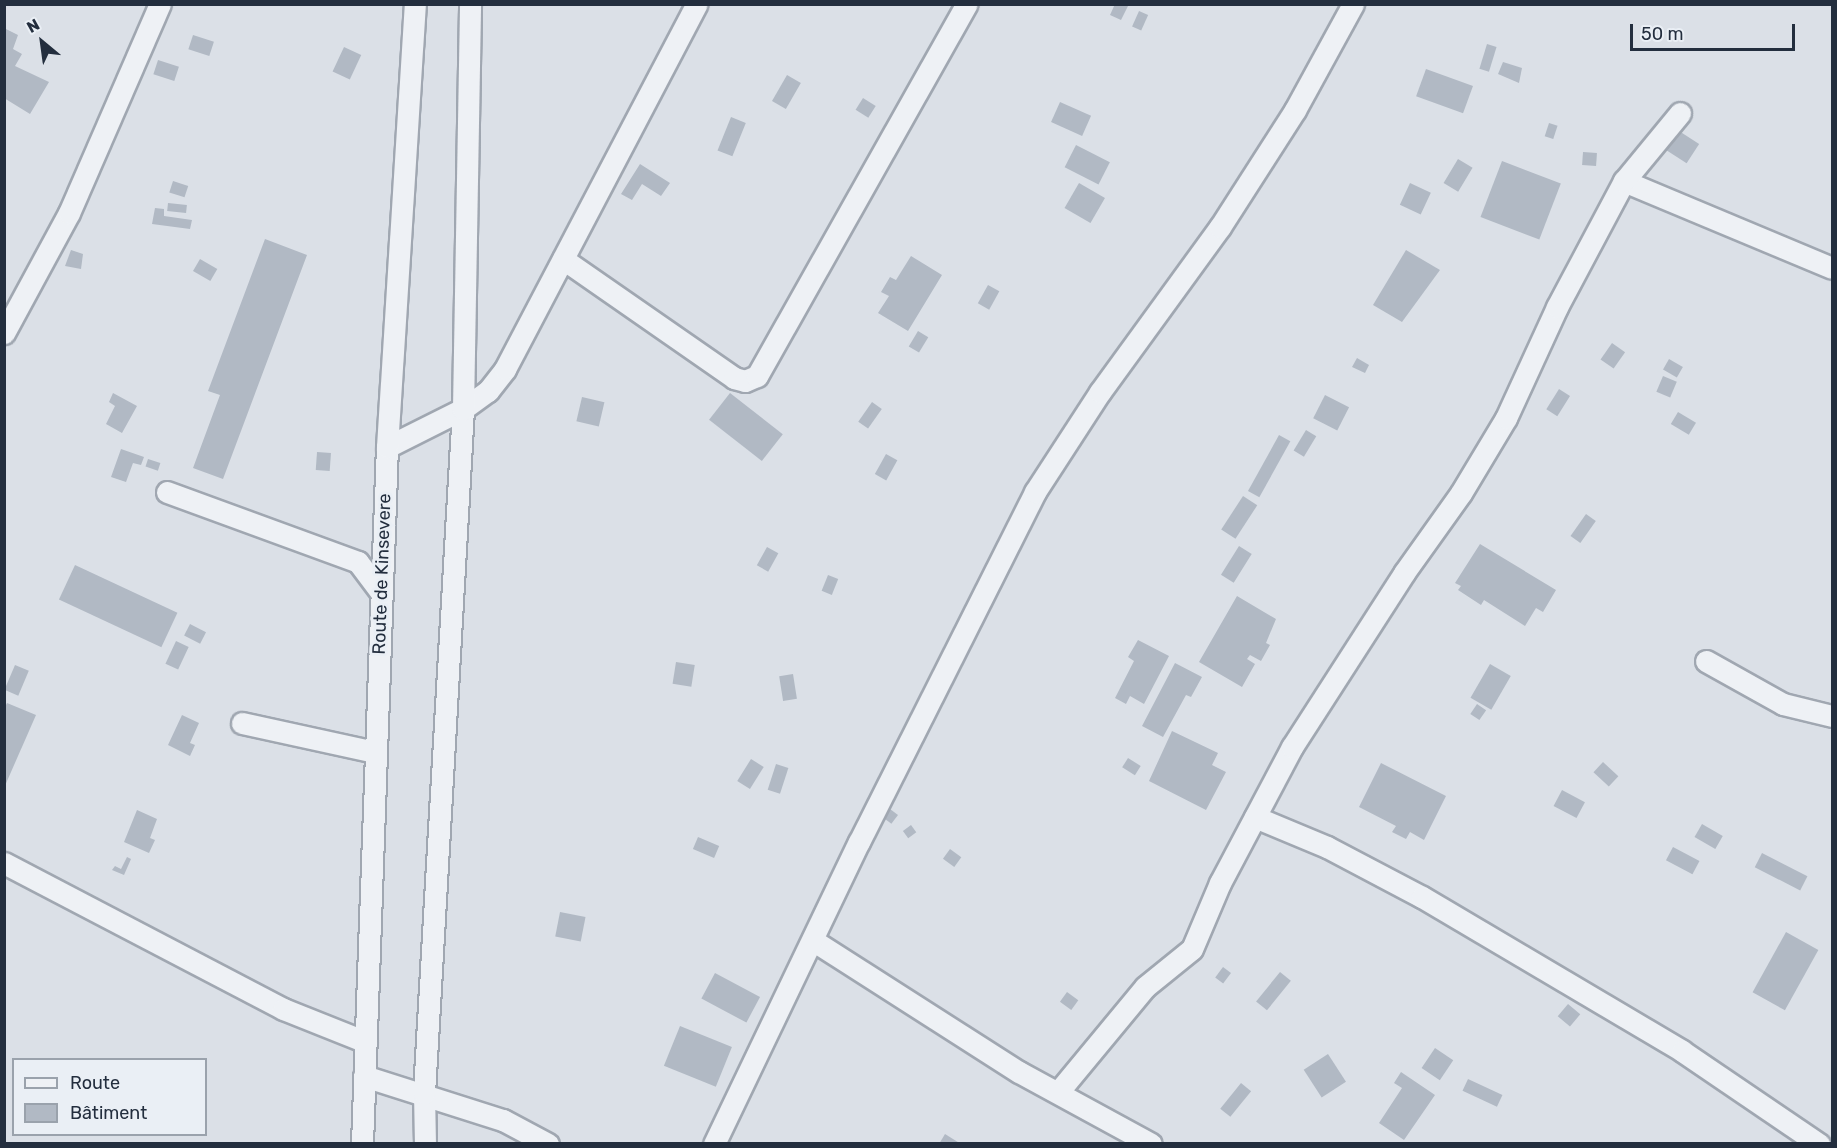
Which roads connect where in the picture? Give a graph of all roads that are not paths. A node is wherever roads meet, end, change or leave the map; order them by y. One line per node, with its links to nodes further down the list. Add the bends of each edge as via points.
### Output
1 (160, 4): 11 (street, via 82,185)
2 (415, 4): 13 (street, Route de Kinsevere)
3 (470, 4): 12 (street)
4 (697, 4): 9 (street)
5 (967, 4): 9 (street, via 757,376 745,381 735,378)
6 (1353, 4): 22 (street, via 1295,110 1220,226 1100,392 1035,492)
7 (1680, 113): 8 (street)
8 (1624, 181): 10 (street); 20 (street, via 1557,307 1506,418 1461,494 1404,573 1292,747)
9 (563, 259): 12 (street, via 505,369 488,391)
10 (1833, 268)
11 (4, 333)
12 (462, 409): 13 (street); 26 (street)
13 (387, 447): 15 (street, Route de Kinsevere)
14 (167, 492): 15 (street, via 358,562)
15 (381, 592): 19 (street, Route de Kinsevere)
16 (1706, 661): 17 (street, via 1783,704)
17 (1833, 716)
18 (242, 723): 19 (street)
19 (375, 752): 23 (street, Route de Kinsevere)
20 (1255, 817): 25 (street, via 1192,949 1145,987); 32 (street, via 1327,847 1422,897 1674,1046)
21 (4, 863): 23 (street, via 283,1009)
22 (814, 940): 25 (street, via 1019,1072); 30 (street)
23 (366, 1042): 24 (street, Route de Kinsevere)
24 (364, 1076): 26 (street); 27 (street, Route de Kinsevere)
25 (1059, 1091): 31 (street)
26 (424, 1093): 28 (street); 29 (street, via 503,1120)
27 (362, 1143)
28 (425, 1143)
29 (548, 1143)
30 (714, 1143)
31 (1151, 1143)
32 (1818, 1143)

